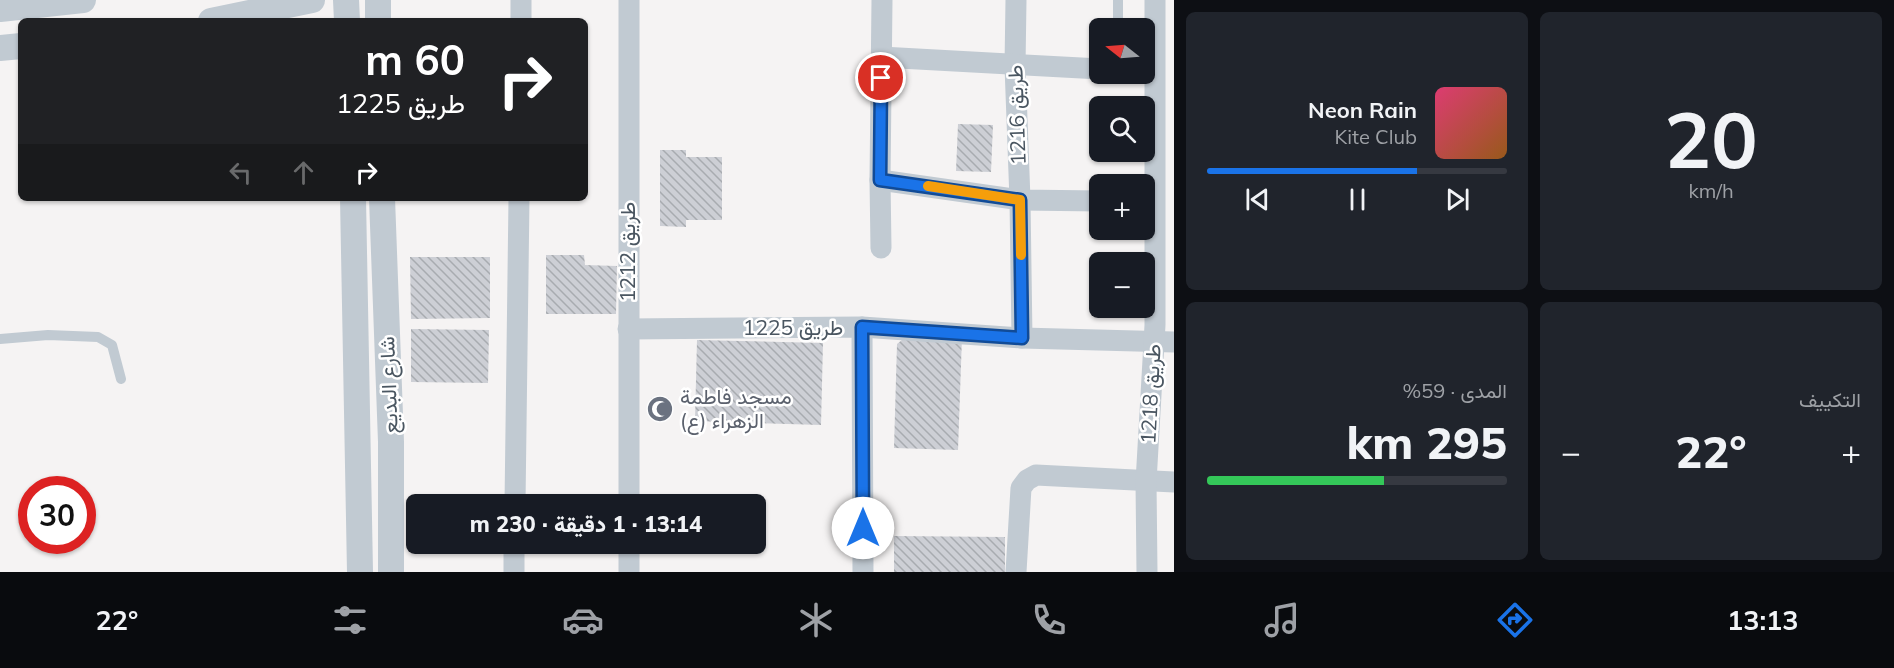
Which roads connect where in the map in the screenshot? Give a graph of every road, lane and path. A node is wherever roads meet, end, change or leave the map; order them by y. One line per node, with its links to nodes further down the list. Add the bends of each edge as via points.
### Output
1 (83, 0): 11 (street)
2 (312, 0): 12 (street)
3 (346, 0): 13 (street)
4 (378, 0): 14 (street)
5 (521, 0): 15 (street)
6 (629, 0): 32 (street, طريق 1212)
7 (882, 0): 19 (street)
8 (1016, 0): 20 (street, طريق 1216)
9 (1118, 0): 16 (lane)
10 (1155, 0): 22 (street, طريق 1218)
11 (0, 9)
12 (225, 18)
13 (347, 18)
14 (378, 18)
15 (521, 18)
16 (1118, 18)
17 (18, 46): 18 (street)
18 (0, 48)
19 (881, 57): 20 (street); 23 (street)
20 (1015, 66): 21 (street); 24 (street, طريق 1216)
21 (1089, 69)
22 (1158, 71): 29 (street, طريق 1218)
23 (880, 180): 24 (street); 30 (street)
24 (1020, 200): 28 (street); 33 (street, طريق 1216)
25 (353, 201): 43 (street, شارع البديع)
26 (382, 201): 44 (street, شارع البديع, via 391,442)
27 (519, 201): 39 (street)
28 (1089, 201)
29 (1158, 203): 35 (street, طريق 1218)
30 (881, 248)
31 (862, 327): 32 (street, طريق 1225); 33 (street, طريق 1225); 47 (street)
32 (628, 329): 40 (street, طريق 1212)
33 (1022, 338): 35 (street, طريق 1225)
34 (0, 339): 36 (lane, via 48,335 98,337 112,345)
35 (1164, 343): 37 (street, طريق 1218)
36 (121, 379)
37 (1146, 482): 38 (street); 48 (street, via 1036,475 1027,480 1021,488); 49 (street, طريق 1218)
38 (1174, 482)
39 (515, 494)
40 (629, 494)
41 (514, 554): 45 (street)
42 (629, 554): 46 (street)
43 (360, 572)
44 (391, 572)
45 (514, 572)
46 (629, 572)
47 (863, 572)
48 (1016, 572)
49 (1147, 572)

